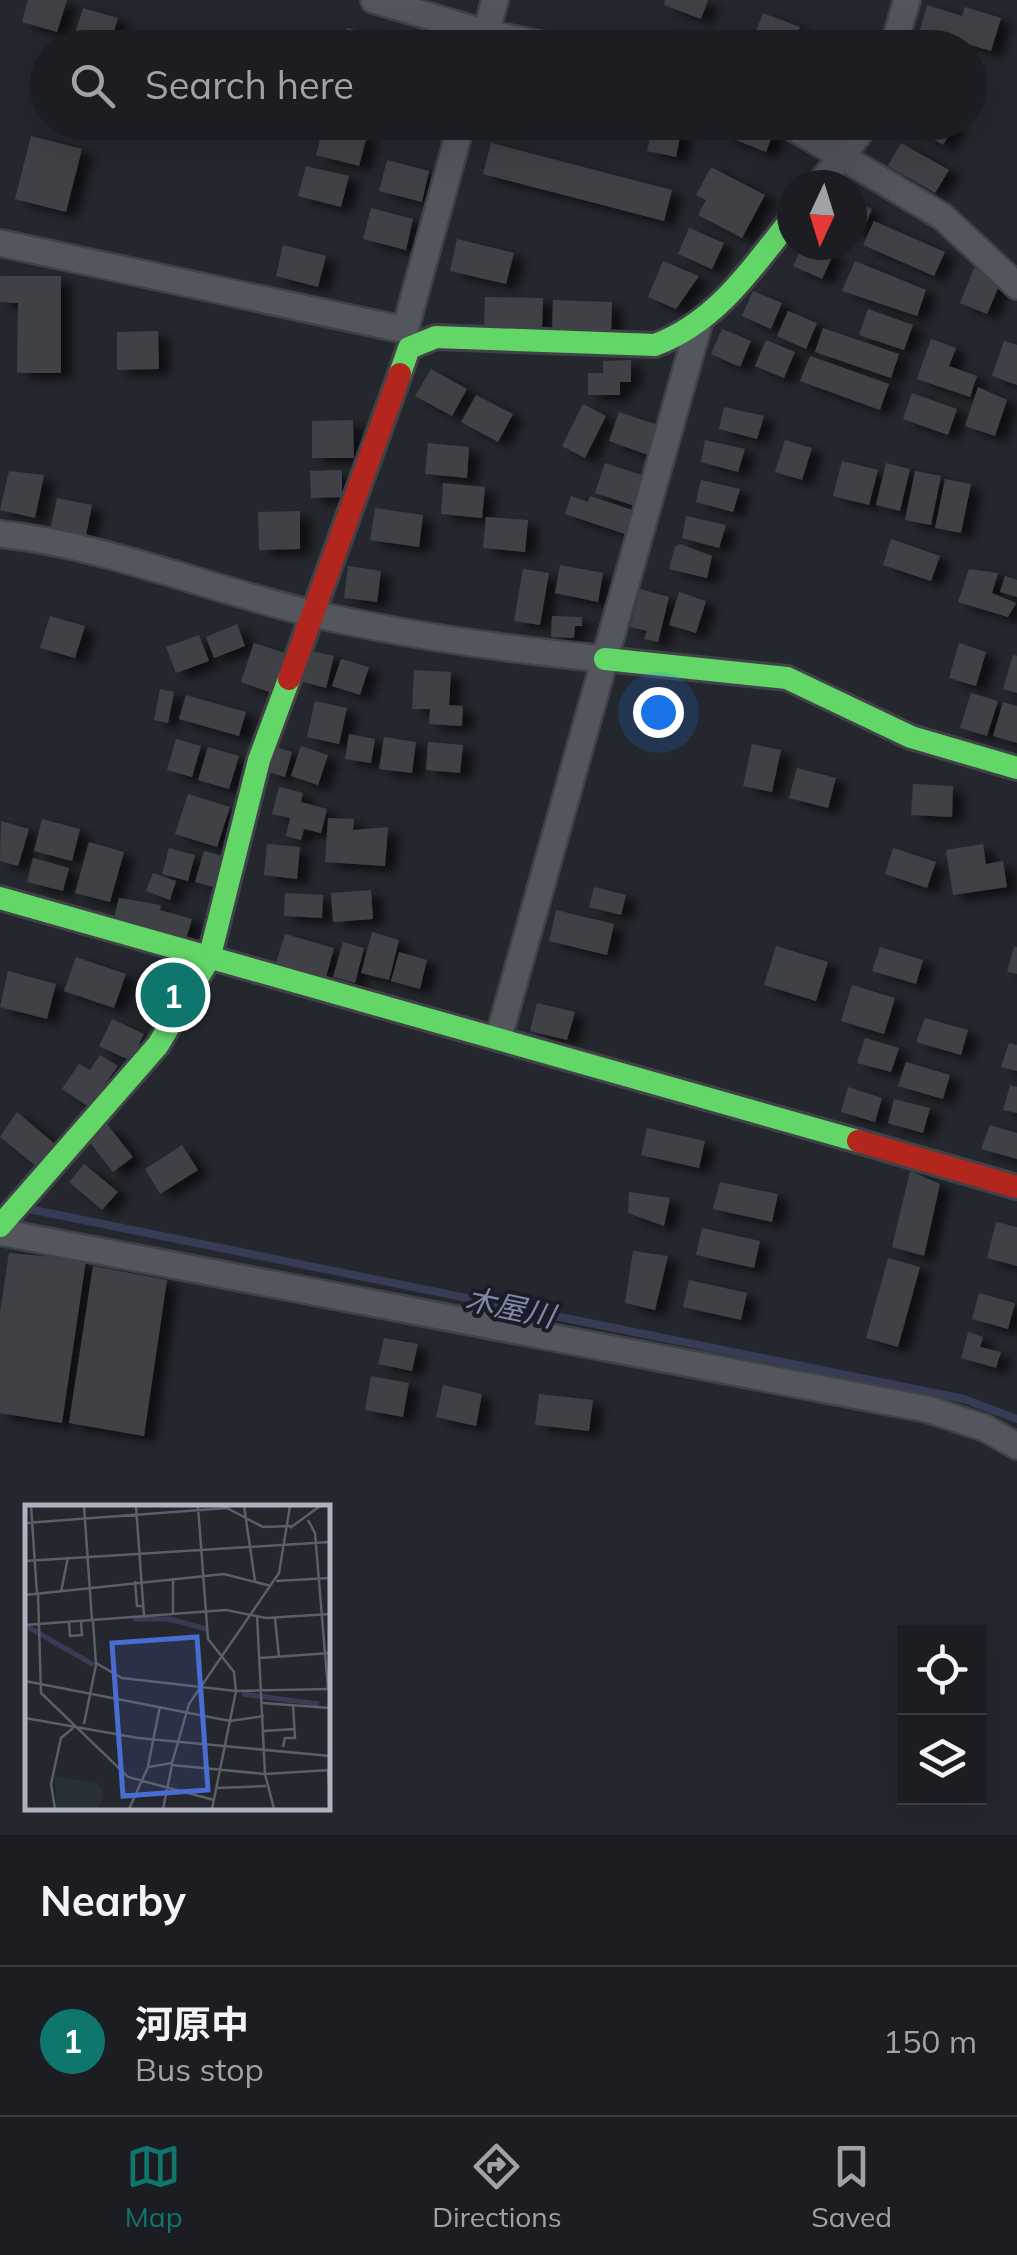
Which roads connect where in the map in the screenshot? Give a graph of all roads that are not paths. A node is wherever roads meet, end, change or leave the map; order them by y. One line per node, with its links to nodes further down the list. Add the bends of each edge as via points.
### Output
1 (374, 0): 4 (street)
2 (495, 0): 5 (street)
3 (907, 0): 6 (street)
4 (456, 30)
5 (487, 30)
6 (899, 30)
7 (458, 140): 16 (street)
8 (815, 140): 10 (street)
9 (855, 140): 10 (street)
10 (843, 156): 11 (street); 14 (street, via 942,217)
11 (831, 170)
12 (777, 235): 15 (street)
13 (0, 243): 16 (street)
14 (1017, 286)
15 (698, 327): 16 (street, via 655,346); 19 (street)
16 (414, 336): 18 (street)
17 (0, 534): 18 (street, via 58,540)
18 (310, 613): 19 (street, via 471,645); 22 (street, via 259,760)
19 (605, 659): 20 (street, via 787,678 910,737); 23 (street)
20 (1017, 768)
21 (0, 898): 22 (street)
22 (208, 958): 23 (street); 25 (street, via 158,1045)
23 (498, 1036): 24 (street)
24 (1017, 1186)
25 (0, 1229): 26 (street, via 926,1410)
26 (1017, 1446)

